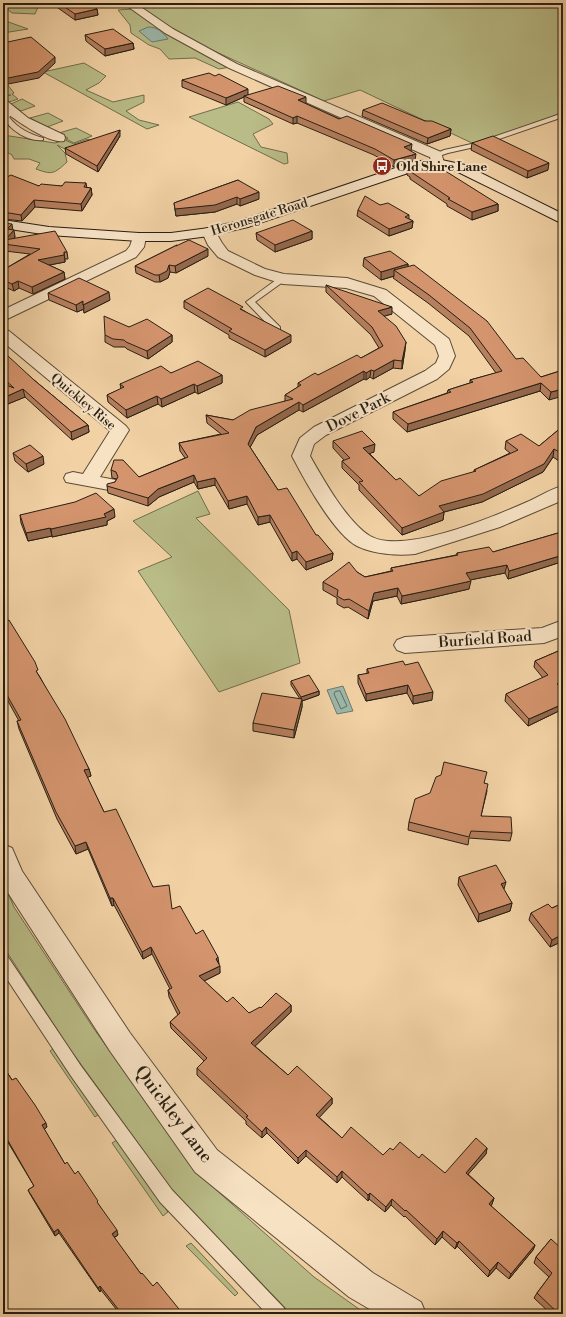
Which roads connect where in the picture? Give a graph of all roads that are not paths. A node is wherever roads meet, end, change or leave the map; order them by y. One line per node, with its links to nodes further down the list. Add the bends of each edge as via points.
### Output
1 (128, 3): 5 (street, via 169,31 233,66 335,110)
2 (8, 108): 4 (street)
3 (563, 115): 5 (lane, via 477,145 446,151)
4 (51, 137)
5 (437, 159): 6 (street); 8 (street, Heronsgate Road, via 243,224)
6 (563, 220)
7 (3, 224): 9 (street, Heronsgate Road, via 49,231)
8 (209, 232): 9 (street, Heronsgate Road); 10 (street, Dove Park, via 223,254 260,272)
9 (139, 237): 11 (street, via 137,247 131,254)
10 (283, 279): 12 (lane, via 250,302); 15 (street, Dove Park, via 347,283 380,293 443,343 447,356 443,366 431,375 320,431 306,442 301,456 308,469 348,528 363,540 384,547 414,547 500,521 538,506)
11 (3, 316)
12 (277, 329)
13 (3, 334): 14 (street, Quickley Rise, via 120,430 81,479)
14 (110, 484)
15 (563, 492)
16 (563, 628): 17 (street, Burfield Road, via 544,635)
17 (405, 645)
18 (3, 854): 21 (street, Quickley Lane, via 12,876 120,1042 206,1161 361,1285)
19 (3, 961): 20 (lane, via 76,1071 166,1196)
20 (278, 1314)
21 (409, 1314)

